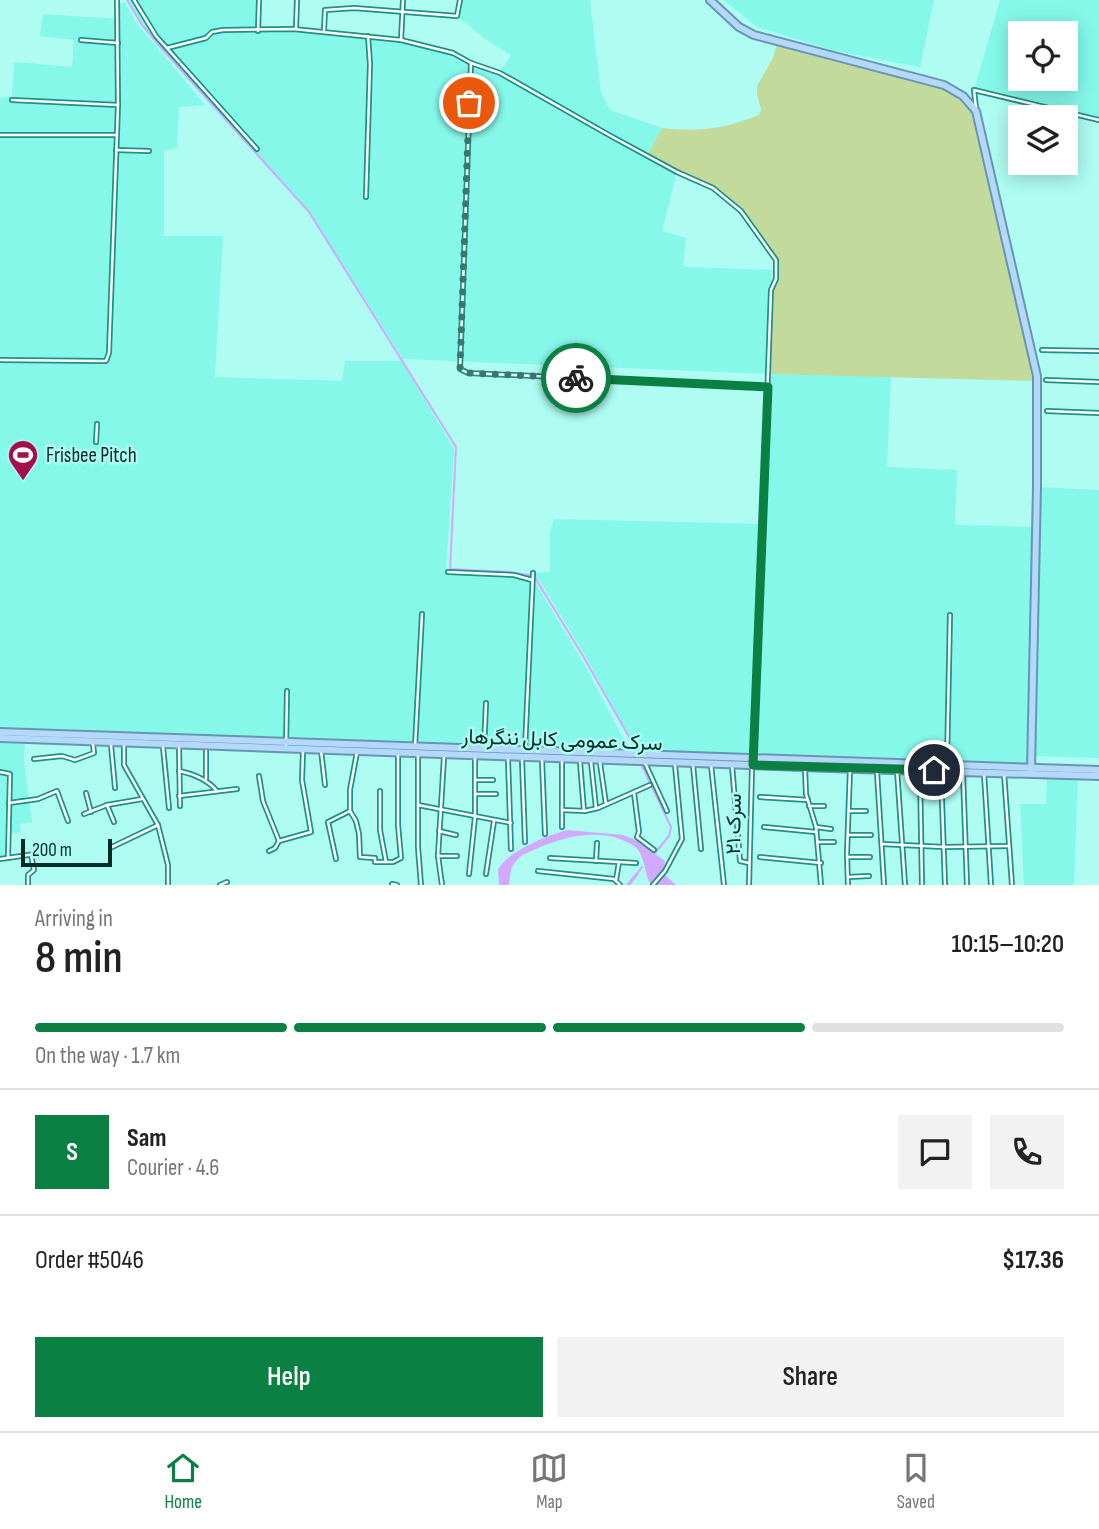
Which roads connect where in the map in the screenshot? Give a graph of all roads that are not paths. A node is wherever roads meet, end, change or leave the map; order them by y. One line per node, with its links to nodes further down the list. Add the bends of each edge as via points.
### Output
1 (117, 0): 15 (street)
2 (134, 0): 16 (street)
3 (259, 0): 10 (street)
4 (297, 0): 9 (street)
5 (402, 0): 8 (street)
6 (460, 0): 8 (street, via 457,16)
7 (710, 0): 20 (highway, via 754,35 944,85)
8 (402, 10): 11 (street, via 326,10); 14 (street)
9 (296, 29): 10 (street, سرک ۲۱); 11 (street, سرک ۲۱)
10 (258, 31): 16 (street, سرک ۲۱, via 212,32 206,38)
11 (324, 31): 12 (street, سرک ۲۱)
12 (368, 35): 14 (street, سرک ۲۱); 27 (street)
13 (81, 40): 15 (street)
14 (401, 40): 17 (street, سرک ۲۱, via 453,53)
15 (118, 43): 19 (street)
16 (167, 48): 24 (street)
17 (471, 63): 33 (street, سرک ۲۱, via 500,73 713,188 741,211 776,260); 33 (street, via 460,369 468,373)
18 (12, 100): 19 (street)
19 (118, 105): 23 (street)
20 (976, 111): 21 (street, via 974,90); 80 (highway, via 1037,376)
21 (1099, 120)
22 (0, 135): 23 (street)
23 (117, 135): 25 (street)
24 (257, 149)
25 (116, 150): 26 (street); 30 (street, via 110,353 106,361)
26 (149, 151)
27 (366, 197)
28 (1042, 350): 29 (street)
29 (1099, 351)
30 (0, 360)
31 (1046, 380): 32 (street)
32 (1099, 382)
33 (768, 387): 74 (street, سرک ۲۱)
34 (1047, 411): 35 (street)
35 (1099, 413)
36 (97, 424): 37 (street)
37 (96, 442)
38 (448, 572): 40 (street)
39 (533, 573): 40 (street)
40 (532, 580): 60 (street)
41 (422, 614): 55 (street)
42 (950, 615): 76 (street)
43 (287, 691): 51 (street)
44 (486, 703): 53 (street)
45 (0, 735): 46 (highway, سرک عمومی کابل ننگرهار); 51 (highway, سرک عمومی کابل ننگرهار)
46 (93, 741): 47 (highway, سرک عمومی کابل ننگرهار); 66 (street, via 94,753 75,760 62,756)
47 (111, 741): 48 (highway, سرک عمومی کابل ننگرهار); 95 (street)
48 (124, 742): 49 (highway, سرک عمومی کابل ننگرهار); 105 (street, via 124,765)
49 (163, 743): 50 (highway, سرک عمومی کابل ننگرهار); 114 (street)
50 (179, 744): 51 (highway, سرک عمومی کابل ننگرهار); 83 (street)
51 (286, 746): 52 (highway, سرک عمومی کابل ننگرهار); 55 (highway, سرک عمومی کابل ننگرهار)
52 (303, 749): 54 (highway, سرک عمومی کابل ننگرهار); 140 (street, via 302,780 311,832)
53 (484, 749): 55 (highway, سرک عمومی کابل ننگرهار); 60 (highway, سرک عمومی کابل ننگرهار)
54 (321, 750): 57 (highway, سرک عمومی کابل ننگرهار); 93 (street)
55 (417, 750): 58 (highway, سرک عمومی کابل ننگرهار); 59 (highway, سرک عمومی کابل ننگرهار); 109 (street)
56 (206, 751): 90 (street)
57 (357, 751): 58 (highway, سرک عمومی کابل ننگرهار); 117 (street)
58 (398, 752): 169 (street, via 401,856)
59 (445, 753): 61 (highway, سرک عمومی کابل ننگرهار); 118 (street)
60 (524, 754): 62 (highway, سرک عمومی کابل ننگرهار); 63 (highway, سرک عمومی کابل ننگرهار); 74 (highway, سرک عمومی کابل ننگرهار); 141 (street)
61 (475, 755): 62 (highway, سرک عمومی کابل ننگرهار); 91 (street)
62 (508, 756): 129 (street)
63 (542, 757): 64 (highway, سرک عمومی کابل ننگرهار); 136 (street)
64 (562, 758): 65 (highway, سرک عمومی کابل ننگرهار); 116 (street)
65 (579, 758): 67 (highway, سرک عمومی کابل ننگرهار); 119 (street)
66 (34, 759)
67 (591, 759): 68 (highway, سرک عمومی کابل ننگرهار); 115 (street)
68 (600, 759): 69 (highway, سرک عمومی کابل ننگرهار); 110 (street)
69 (643, 760): 70 (highway, سرک عمومی کابل ننگرهار); 120 (street)
70 (674, 762): 71 (highway, سرک عمومی کابل ننگرهار); 189 (street, via 682,839)
71 (693, 762): 72 (highway, سرک عمومی کابل ننگرهار); 154 (street)
72 (710, 762): 73 (highway, سرک عمومی کابل ننگرهار); 190 (street)
73 (732, 763): 74 (highway, سرک عمومی کابل ننگرهار); 172 (street, via 740,860)
74 (753, 763): 75 (highway, سرک عمومی کابل ننگرهار); 76 (highway, سرک عمومی کابل ننگرهار); 172 (street, سرک ۲۱)
75 (805, 766): 77 (highway, سرک عمومی کابل ننگرهار); 106 (street)
76 (945, 768): 80 (highway, سرک عمومی کابل ننگرهار); 81 (highway, سرک عمومی کابل ننگرهار); 84 (highway, سرک عمومی کابل ننگرهار); 150 (street)
77 (850, 769): 78 (highway, سرک عمومی کابل ننگرهار); 121 (street)
78 (877, 769): 79 (highway, سرک عمومی کابل ننگرهار); 145 (street)
79 (897, 769): 81 (highway, سرک عمومی کابل ننگرهار); 146 (street)
80 (1031, 769): 82 (highway); 86 (highway, سرک عمومی کابل ننگرهار); 89 (highway, سرک عمومی کابل ننگرهار)
81 (920, 770): 147 (street)
82 (1099, 770)
83 (178, 771): 90 (street); 103 (street)
84 (963, 771): 85 (highway, سرک عمومی کابل ننگرهار); 151 (street)
85 (984, 771): 86 (highway, سرک عمومی کابل ننگرهار); 152 (street)
86 (1004, 771): 148 (street)
87 (0, 772): 107 (street, via 9,772)
88 (259, 776): 140 (street, via 263,801)
89 (1099, 776)
90 (205, 780): 98 (street)
91 (475, 780): 92 (street); 101 (street)
92 (493, 780)
93 (325, 785)
94 (650, 785): 100 (street)
95 (115, 788)
96 (237, 789): 98 (street)
97 (380, 790): 169 (street)
98 (217, 791): 103 (street)
99 (86, 793): 123 (street)
100 (634, 793): 110 (street); 155 (street, via 637,837)
101 (475, 794): 102 (street); 125 (street)
102 (496, 794)
103 (179, 796): 111 (street)
104 (760, 797): 106 (street)
105 (142, 799): 108 (street); 130 (street)
106 (808, 800): 112 (street)
107 (9, 803): 126 (street, via 57,791); 164 (street)
108 (107, 805): 123 (street); 128 (street)
109 (418, 805): 118 (street); 186 (street)
110 (606, 805): 115 (street)
111 (180, 806)
112 (809, 806): 113 (street); 134 (street)
113 (824, 806)
114 (169, 808)
115 (596, 808): 119 (street)
116 (562, 810): 119 (street); 131 (street)
117 (351, 811): 167 (street, via 328,822); 169 (street, via 360,857)
118 (441, 811): 125 (street); 135 (street)
119 (584, 811)
120 (667, 811)
121 (849, 811): 122 (street); 138 (street)
122 (866, 811)
123 (91, 812): 124 (street)
124 (84, 814)
125 (475, 817): 127 (street); 175 (street)
126 (68, 821)
127 (494, 821): 129 (street); 176 (street)
128 (114, 822)
129 (511, 822): 153 (street)
130 (158, 825): 149 (street); 183 (street)
131 (562, 827)
132 (764, 827): 134 (street)
133 (831, 829): 134 (street)
134 (817, 830): 142 (street)
135 (439, 831): 137 (street); 159 (street)
136 (545, 834)
137 (457, 835)
138 (848, 835): 139 (street); 162 (street)
139 (871, 835)
140 (279, 841): 157 (street)
141 (525, 842)
142 (818, 842): 143 (street); 173 (street)
143 (834, 842)
144 (597, 843): 168 (street)
145 (882, 844): 146 (street); 194 (street)
146 (902, 844): 147 (street); 195 (street)
147 (921, 846): 150 (street); 196 (street)
148 (1009, 846): 152 (street); 200 (street)
149 (112, 847)
150 (944, 847): 151 (street); 197 (street)
151 (965, 848): 152 (street); 198 (street)
152 (989, 848): 199 (street)
153 (511, 849)
154 (701, 849)
155 (654, 850)
156 (56, 851): 158 (street)
157 (269, 851)
158 (31, 855): 164 (street); 182 (street, via 34,870 28,875)
159 (438, 856): 160 (street); 187 (street)
160 (457, 856)
161 (760, 857): 173 (street)
162 (847, 857): 163 (street); 178 (street)
163 (870, 857)
164 (8, 858): 166 (street)
165 (550, 858): 168 (street)
166 (0, 859)
167 (336, 859)
168 (596, 861): 170 (street)
169 (386, 862)
170 (619, 862): 171 (street); 179 (street)
171 (636, 863)
172 (749, 863): 191 (street, سرک ۲۱)
173 (821, 863): 192 (street)
174 (538, 871): 179 (street)
175 (470, 874)
176 (486, 874)
177 (869, 876): 178 (street)
178 (848, 877): 193 (street)
179 (616, 880): 188 (street)
180 (227, 882): 184 (street)
181 (392, 884): 185 (street)
182 (28, 885)
183 (168, 885)
184 (221, 885)
185 (397, 885)
186 (421, 885)
187 (442, 885)
188 (620, 885)
189 (653, 885)
190 (724, 885)
191 (749, 885)
192 (821, 885)
193 (848, 885)
194 (884, 885)
195 (905, 885)
196 (922, 885)
197 (946, 885)
198 (967, 885)
199 (991, 885)
200 (1012, 885)

